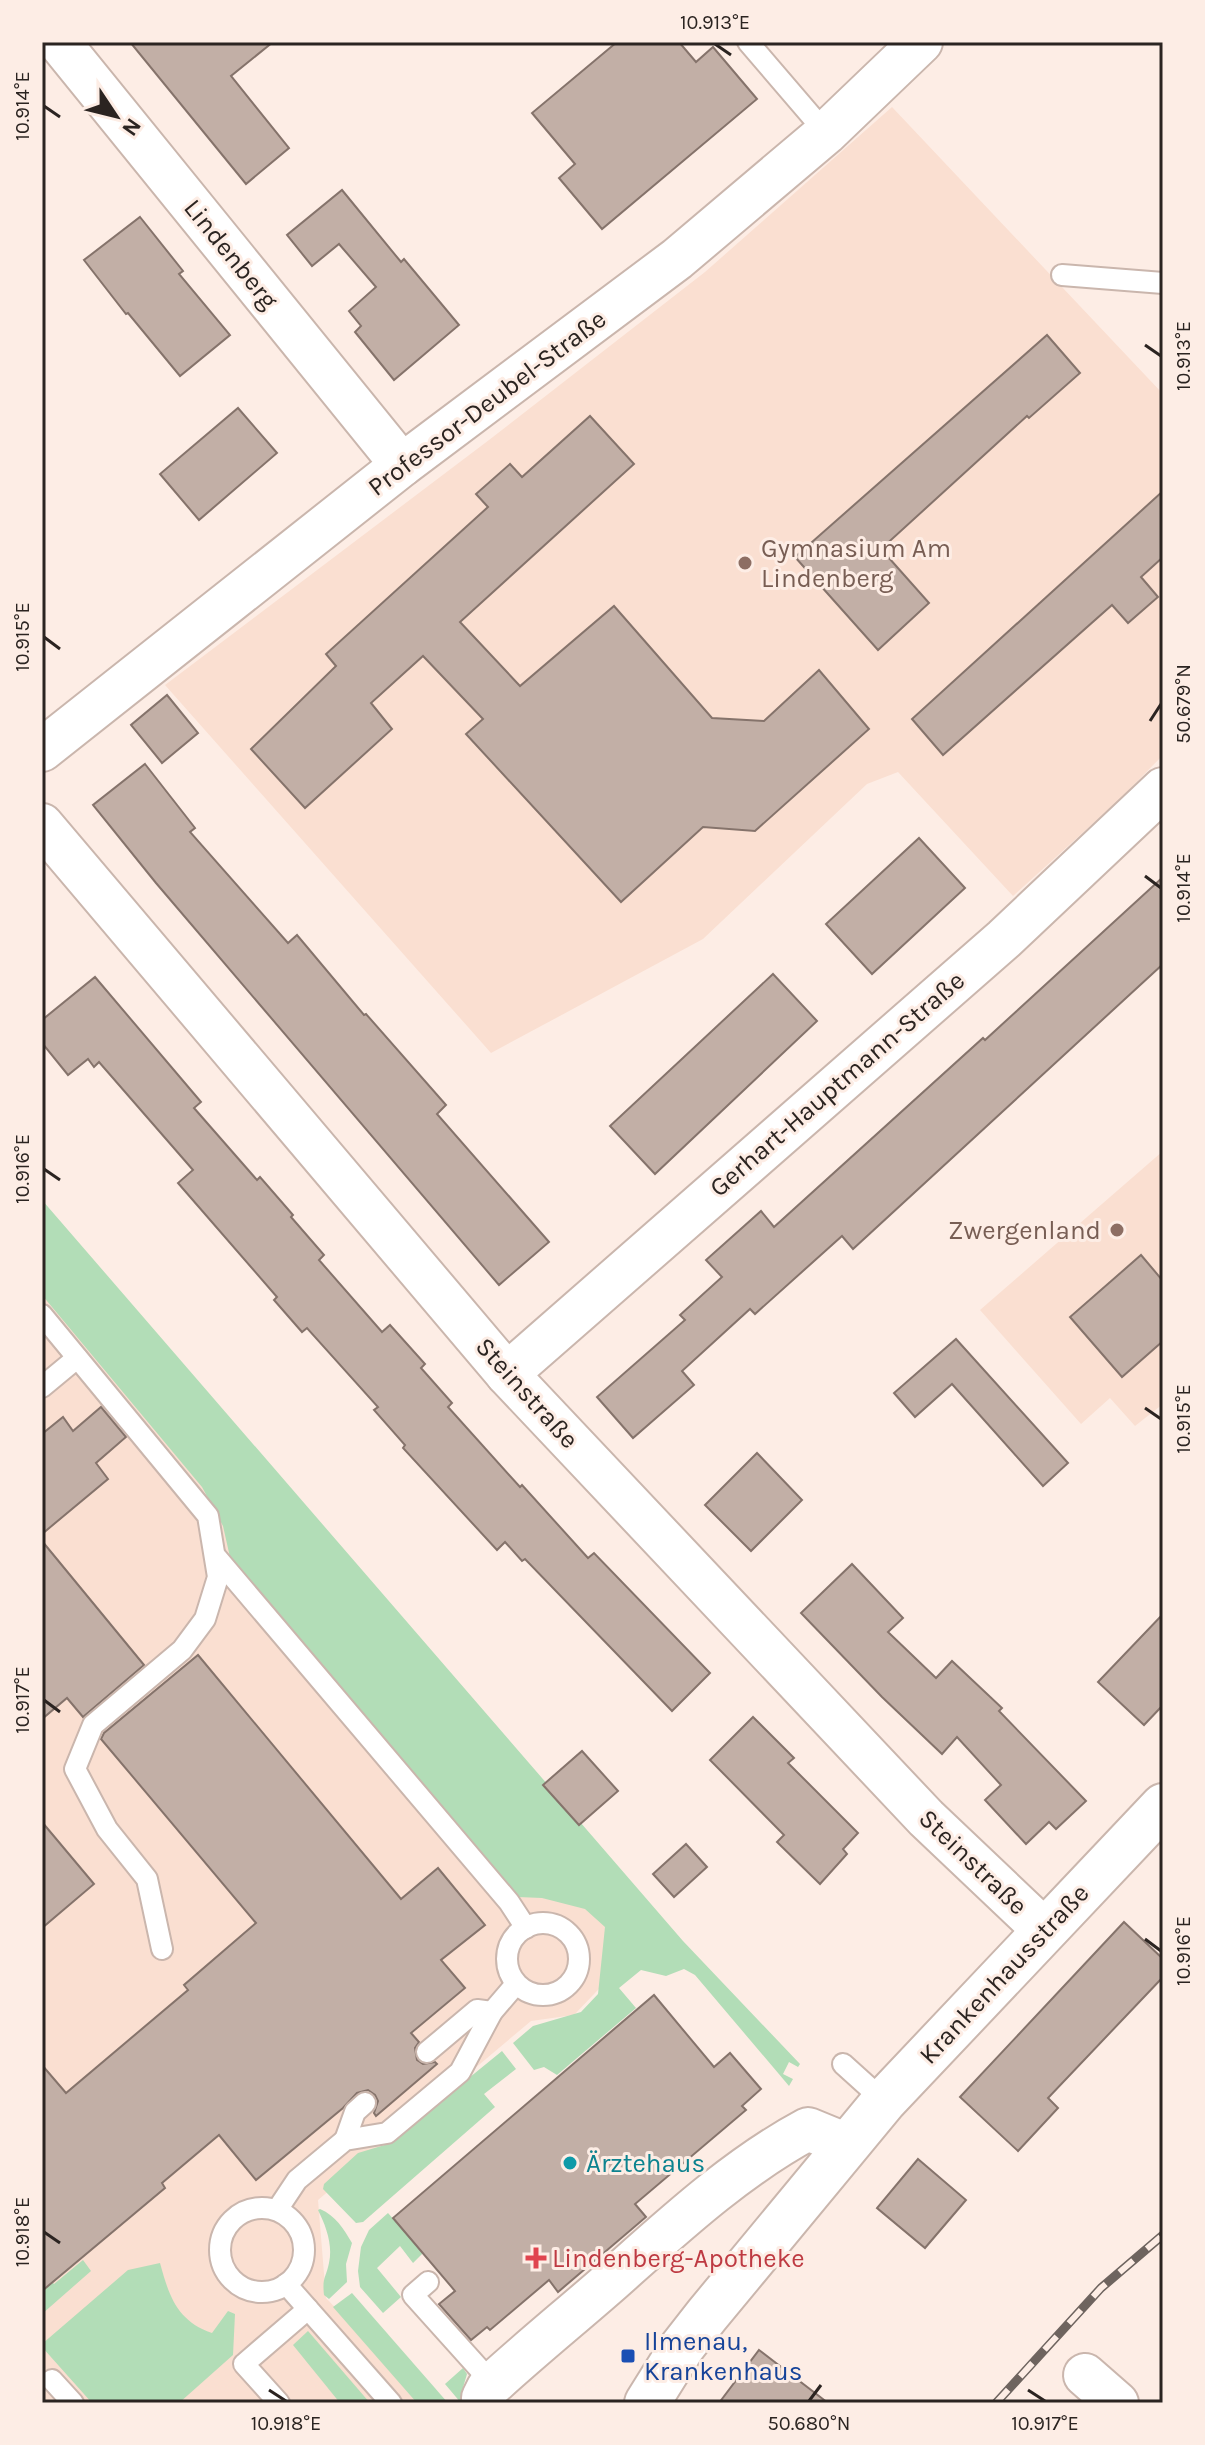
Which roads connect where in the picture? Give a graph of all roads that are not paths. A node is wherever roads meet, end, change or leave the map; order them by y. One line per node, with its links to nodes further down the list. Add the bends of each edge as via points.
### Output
1 (59, 42): 7 (street, Lindenberg)
2 (748, 42): 4 (lane)
3 (921, 42): 4 (street, Professor-Deubel-Straße)
4 (826, 133): 7 (street, Professor-Deubel-Straße, via 677,259)
5 (1062, 275): 6 (lane)
6 (1163, 283)
7 (402, 465): 8 (street, Professor-Deubel-Straße)
8 (42, 750)
9 (1163, 789): 13 (street, Gerhart-Hauptmann-Straße, via 1004,939)
10 (42, 825): 13 (street, Steinstraße)
11 (42, 1315): 12 (lane)
12 (77, 1358): 14 (lane); 15 (lane, via 208,1516)
13 (507, 1374): 18 (street, Steinstraße, via 926,1818)
14 (42, 1387)
15 (215, 1555): 17 (lane); 19 (lane, via 218,1577 205,1619 182,1650 93,1725 75,1769 107,1829 147,1879)
16 (1163, 1806): 18 (street, Krankenhausstraße)
17 (526, 1928): 20 (lane, via 507,1954); 20 (lane, via 546,1923 558,1927 574,1941 579,1965 570,1983 548,1995)
18 (1044, 1930): 24 (street, Krankenhausstraße)
19 (162, 1949)
20 (516, 1984): 21 (lane)
21 (492, 2012): 22 (lane, via 477,2010); 26 (lane, via 460,2072 387,2133)
22 (427, 2052)
23 (843, 2064): 24 (lane)
24 (884, 2101): 27 (street, Krankenhausstraße)
25 (365, 2103): 26 (lane, via 355,2112)
26 (345, 2140): 28 (lane, via 297,2180)
27 (847, 2145): 34 (street, via 808,2129 788,2140 646,2250); 38 (street, Krankenhausstraße, via 690,2336)
28 (277, 2210): 30 (lane, via 297,2226 304,2251); 30 (lane, via 249,2210 237,2216 221,2240 220,2255 233,2280 245,2289 259,2292)
29 (428, 2282): 34 (lane, via 413,2295)
30 (286, 2284): 31 (lane)
31 (308, 2309): 36 (lane, via 244,2364); 37 (lane)
32 (1085, 2375): 39 (street)
33 (45, 2379): 35 (lane)
34 (488, 2393)
35 (73, 2403)
36 (279, 2403)
37 (391, 2403)
38 (647, 2403)
39 (1117, 2403)

